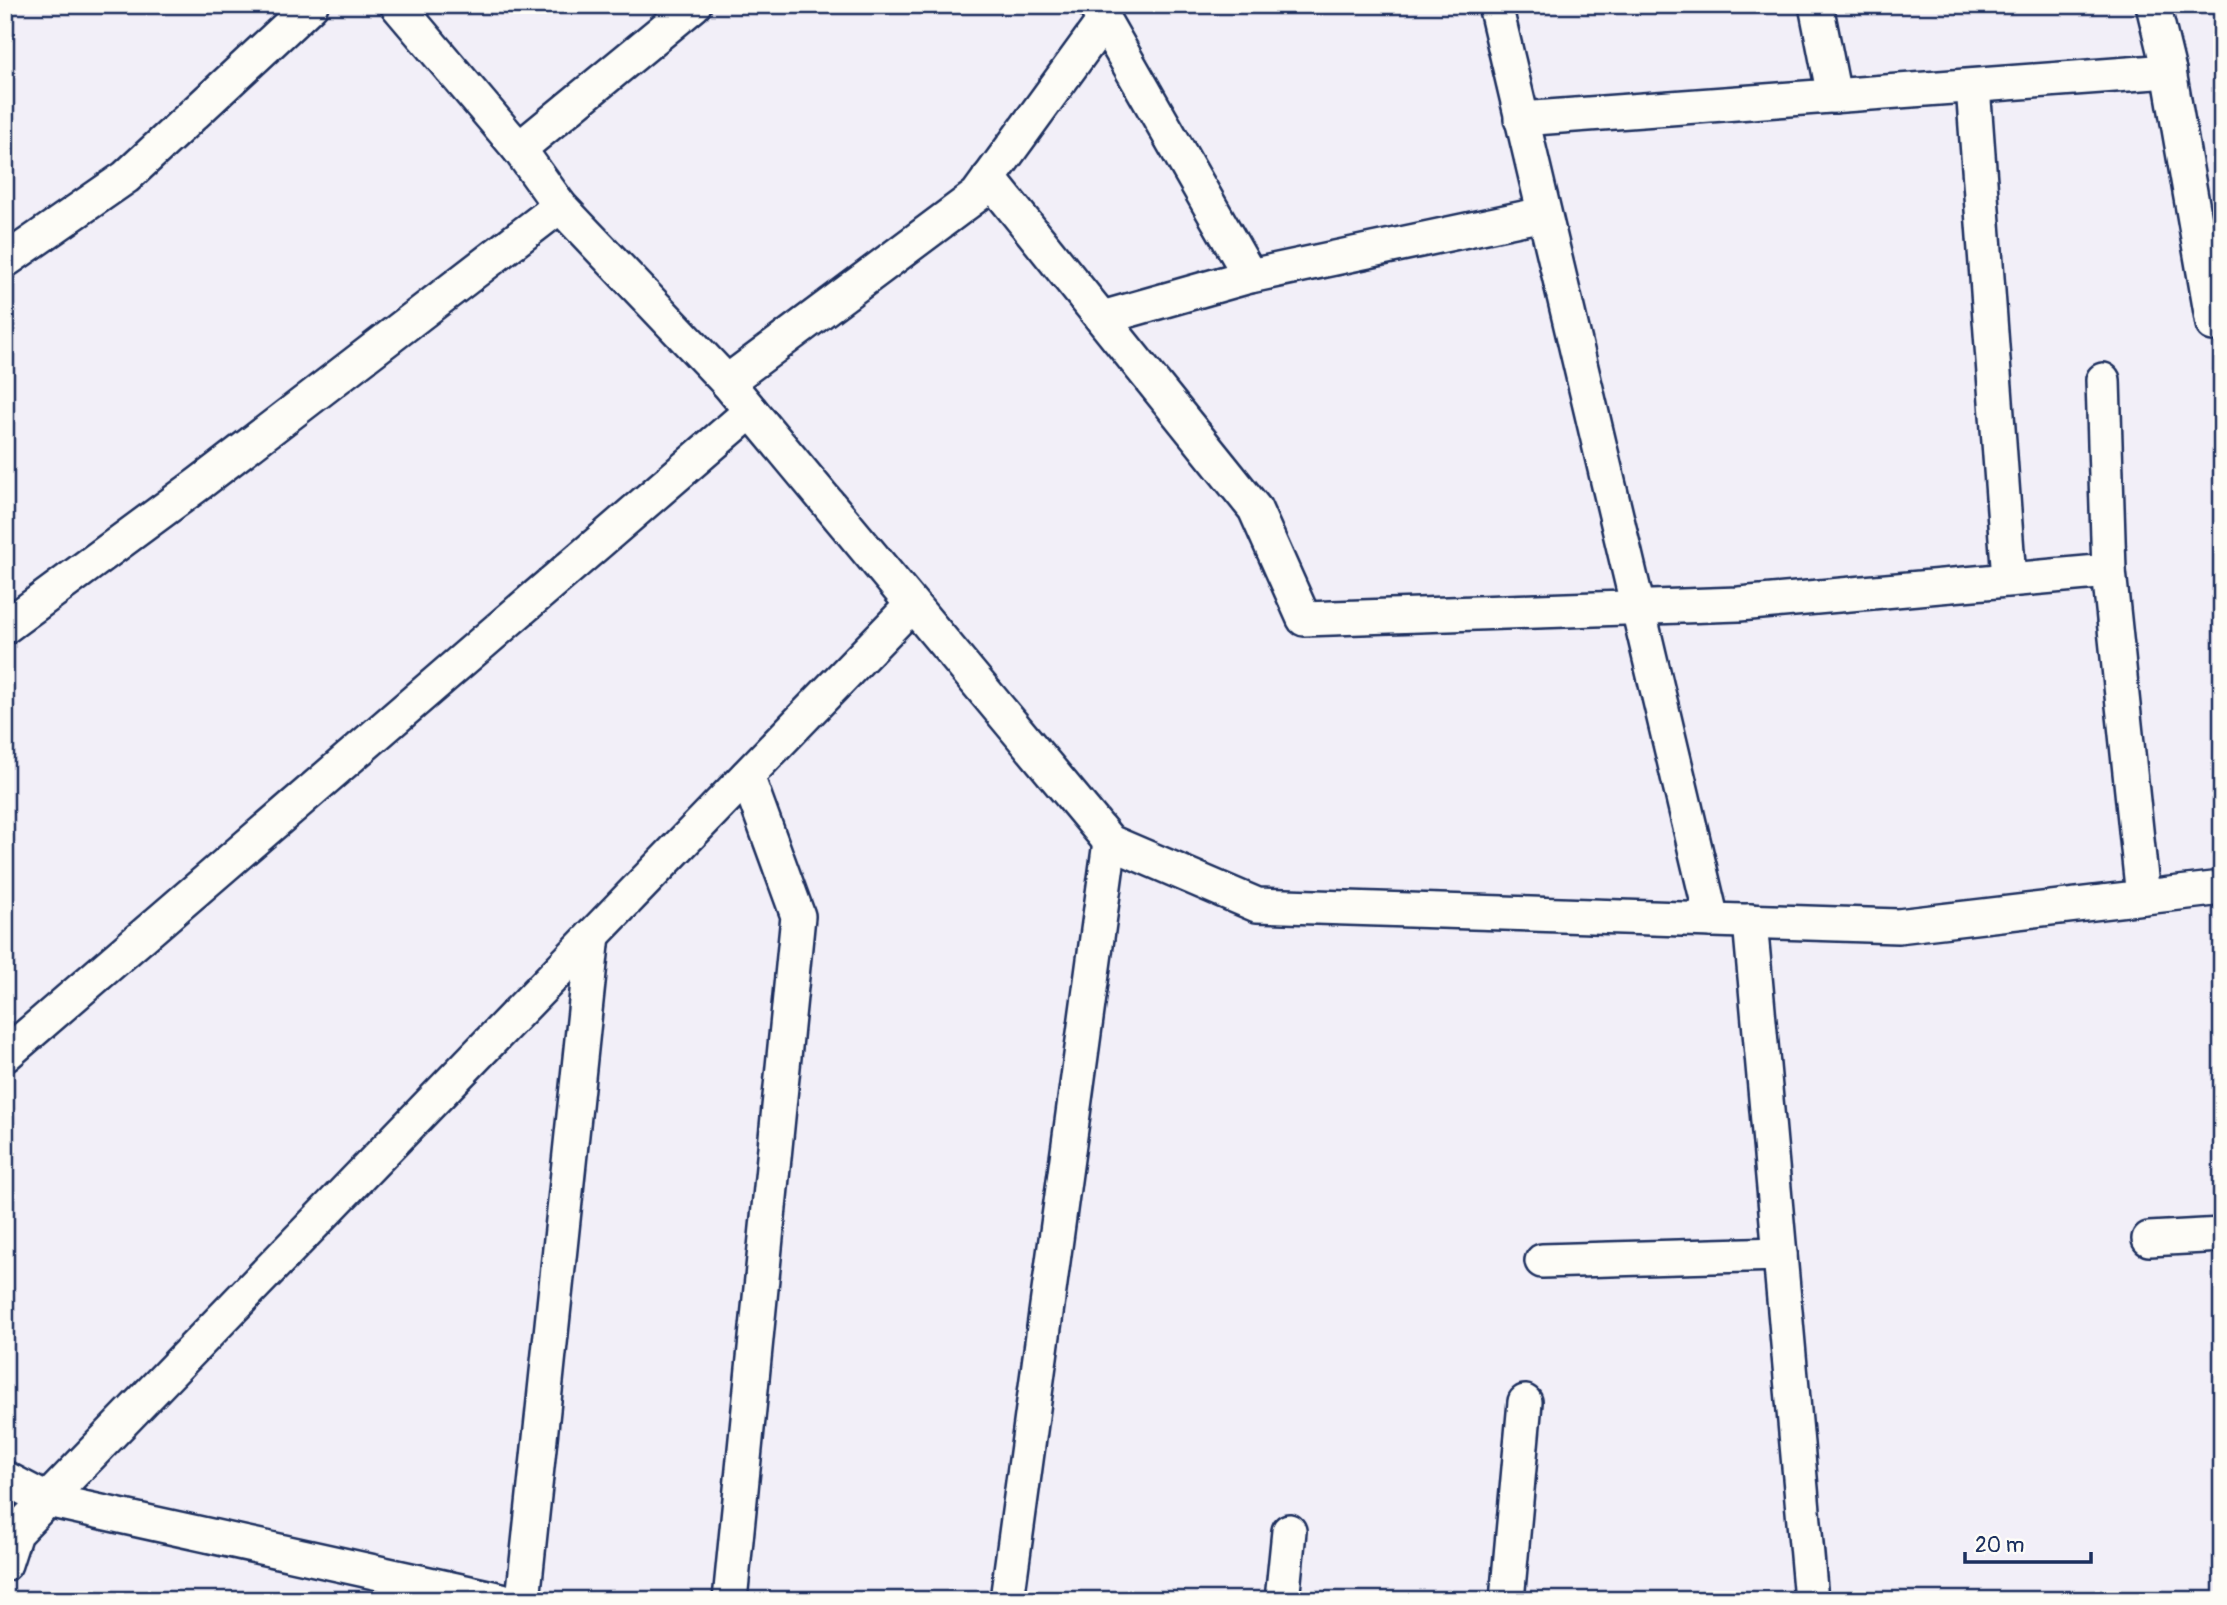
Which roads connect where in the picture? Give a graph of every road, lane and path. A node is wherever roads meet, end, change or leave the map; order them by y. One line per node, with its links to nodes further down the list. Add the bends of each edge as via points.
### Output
1 (311, 5): 16 (street, via 126,177)
2 (397, 5): 12 (street)
3 (694, 5): 12 (street)
4 (1495, 5): 11 (street)
5 (1816, 5): 10 (street)
6 (2153, 5): 8 (street)
7 (1099, 13): 13 (street); 17 (street)
8 (2169, 71): 9 (street); 19 (street)
9 (1973, 86): 10 (street); 24 (street)
10 (1834, 96): 11 (street)
11 (1521, 119): 15 (street)
12 (519, 149): 14 (street)
13 (989, 178): 18 (street); 21 (street, via 977,195)
14 (560, 206): 21 (street); 27 (street)
15 (1543, 214): 17 (street); 26 (street)
16 (5, 261)
17 (1250, 276): 18 (street)
18 (1102, 318): 26 (street, via 1255,509 1304,619)
19 (2213, 324)
20 (2103, 380): 23 (street)
21 (727, 382): 22 (street)
22 (751, 411): 25 (street); 35 (street)
23 (2109, 571): 24 (street); 31 (street)
24 (2009, 579): 26 (street, via 1739,604)
25 (912, 605): 28 (street); 29 (street)
26 (1637, 608): 32 (street)
27 (5, 627)
28 (747, 776): 34 (street); 47 (street, via 798,916)
29 (1110, 842): 32 (street, via 1257,905); 48 (street)
30 (2222, 888): 31 (street)
31 (2143, 897): 33 (street, via 1898,926)
32 (1712, 920): 33 (street)
33 (1750, 921): 38 (street)
34 (593, 935): 42 (street); 46 (street)
35 (5, 1055)
36 (2222, 1235): 37 (street)
37 (2149, 1239)
38 (1780, 1254): 39 (street); 51 (street)
39 (1542, 1261)
40 (1525, 1402): 50 (street)
41 (5, 1478): 42 (street)
42 (47, 1500): 44 (street, via 15,1533); 45 (street)
43 (1289, 1531): 49 (street)
44 (5, 1564)
45 (502, 1600)
46 (523, 1600)
47 (730, 1600)
48 (1007, 1600)
49 (1282, 1600)
50 (1507, 1600)
51 (1811, 1600)

